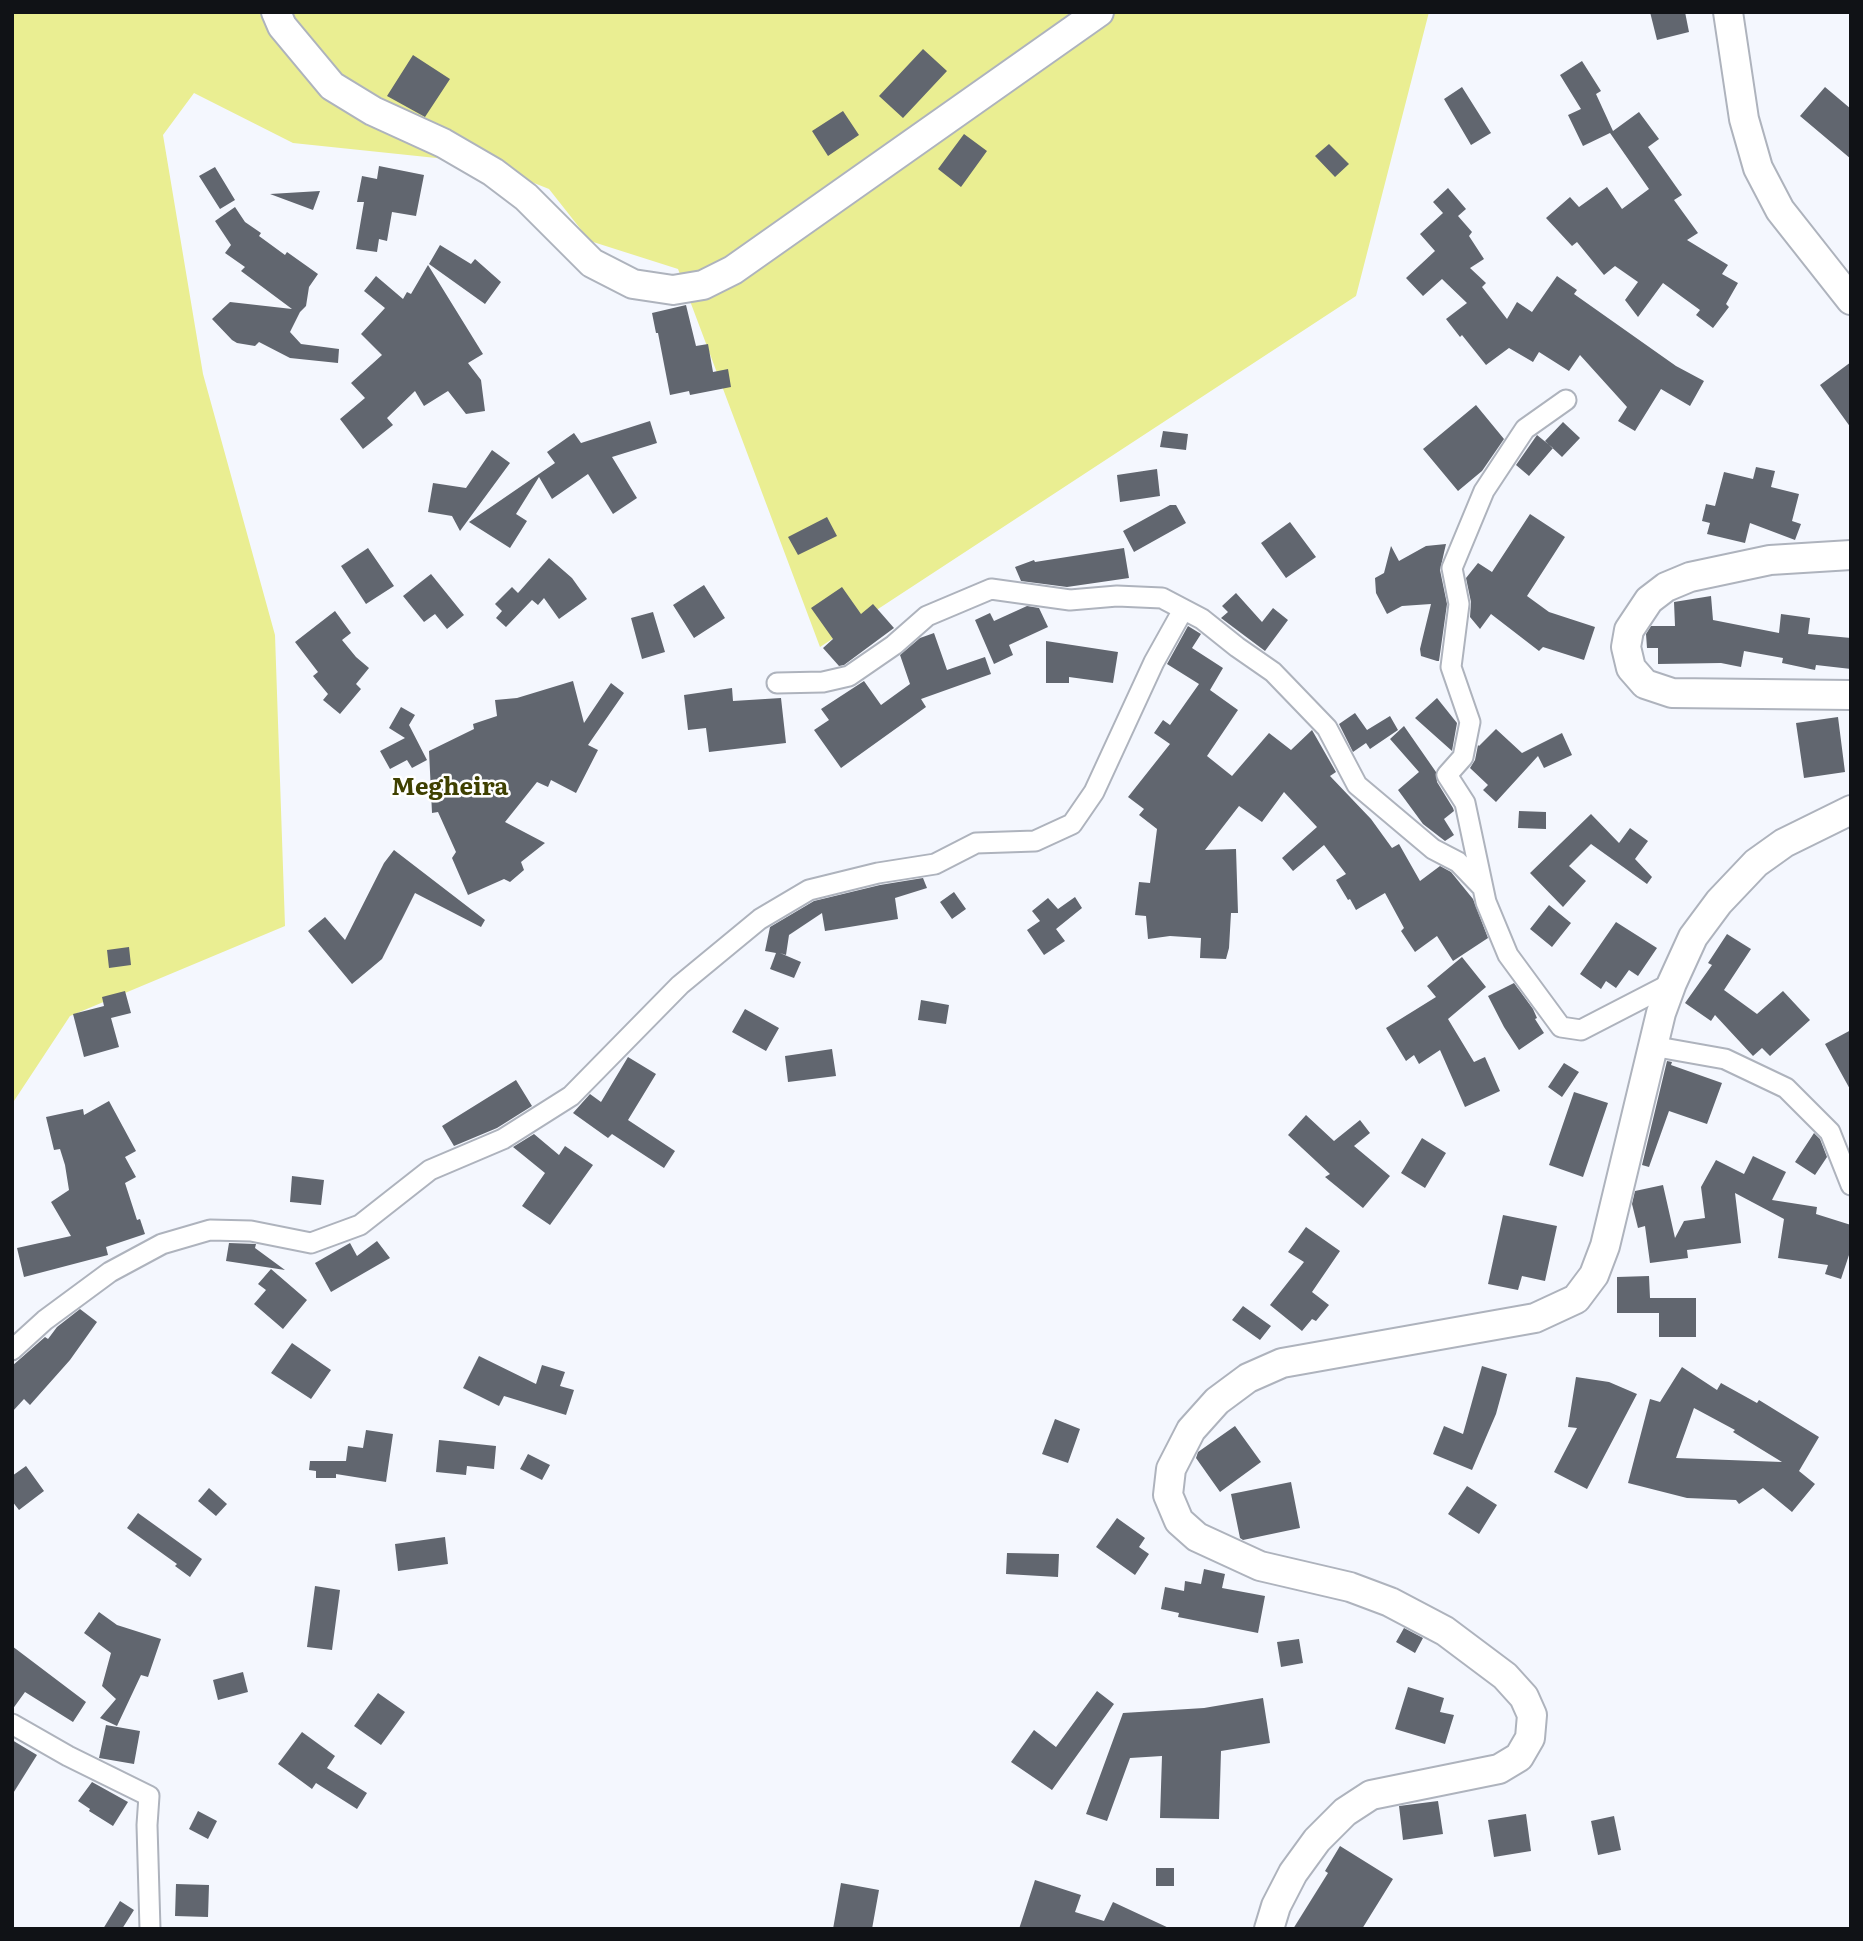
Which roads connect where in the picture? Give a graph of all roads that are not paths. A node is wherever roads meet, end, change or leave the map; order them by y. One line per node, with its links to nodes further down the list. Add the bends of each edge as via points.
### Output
1 (276, 12): 2 (main road, via 282,26 332,86 493,172 526,197 592,262 633,284 673,290 703,285 733,270)
2 (1099, 12)
3 (1728, 12): 4 (main road, via 1744,119 1758,168 1780,209)
4 (1851, 300)
5 (1566, 400): 11 (street, via 1525,429 1484,491 1452,568 1459,604 1451,667 1470,722 1463,757 1447,775 1465,803)
6 (1851, 555): 9 (main road, via 1770,560 1690,577 1648,600 1629,630 1626,647 1632,668 1645,684 1672,693)
7 (1183, 610): 8 (street, via 1162,598 1070,600 992,589 927,616 894,646 849,676); 11 (street, via 1273,672 1327,728 1357,785 1433,849 1458,862); 15 (street, via 1094,792 1072,824 1035,841 976,842 935,864 809,890 760,919 680,985 571,1096 503,1139 430,1170 360,1225 311,1243 251,1231 210,1230 162,1244 110,1272)
8 (776, 683)
9 (1851, 695)
10 (1851, 810): 12 (main road, via 1784,843 1756,863 1693,937)
11 (1482, 887): 12 (street, via 1508,954 1561,1027 1581,1030)
12 (1672, 983): 13 (main road)
13 (1653, 1046): 14 (street, via 1725,1059 1786,1088 1830,1132); 18 (main road, via 1605,1246 1594,1275 1576,1299 1535,1318 1282,1363 1248,1378 1217,1401 1191,1430 1171,1469 1168,1495 1179,1521 1197,1537 1259,1566 1350,1587 1390,1602 1445,1631 1505,1676 1532,1715 1530,1738 1519,1757 1499,1769 1371,1795 1345,1812 1293,1873)
14 (1851, 1185)
15 (12, 1350)
16 (12, 1724): 17 (street, via 149,1797)
17 (150, 1929)
18 (1269, 1929)

